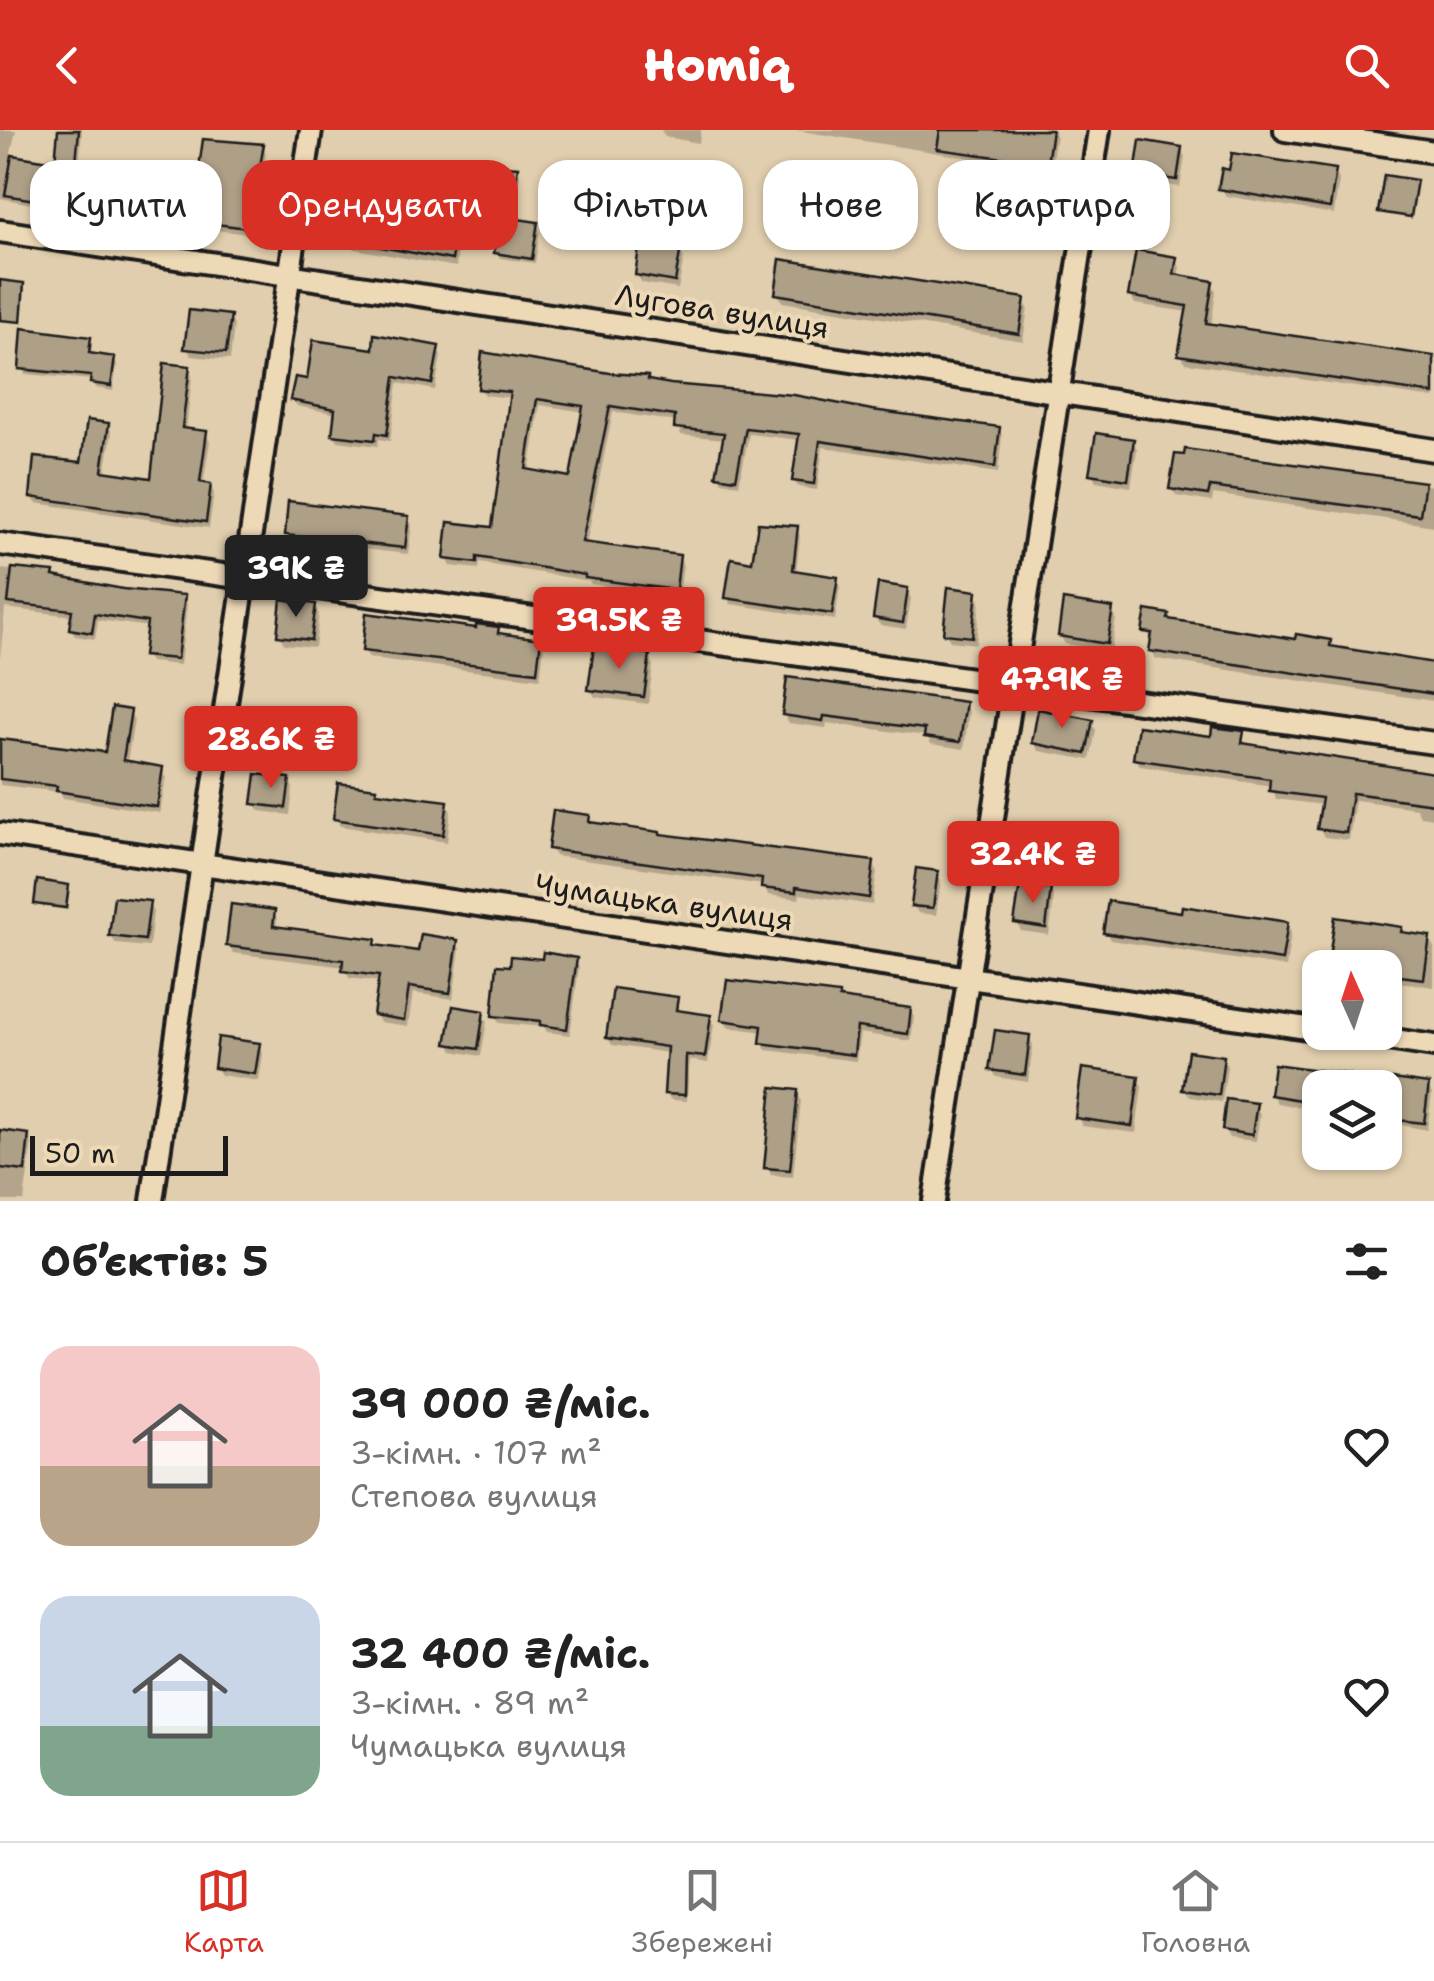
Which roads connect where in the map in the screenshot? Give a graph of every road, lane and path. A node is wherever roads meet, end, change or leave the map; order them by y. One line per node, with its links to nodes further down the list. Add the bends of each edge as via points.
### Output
1 (311, 130): 6 (street)
2 (1099, 130): 7 (street)
3 (1285, 130): 4 (street)
4 (1434, 152)
5 (0, 231): 6 (street, Лугова вулиця)
6 (289, 275): 7 (street, Лугова вулиця); 10 (street)
7 (1058, 393): 8 (street, Лугова вулиця); 11 (street)
8 (1434, 450)
9 (0, 544): 10 (street)
10 (244, 578): 11 (street); 14 (street)
11 (1013, 685): 12 (street); 15 (street)
12 (1434, 743)
13 (0, 834): 14 (street, Чумацька вулиця)
14 (202, 864): 15 (street, Чумацька вулиця); 19 (street)
15 (968, 978): 16 (street, Чумацька вулиця); 20 (street)
16 (1302, 1027)
17 (1402, 1041): 18 (street)
18 (1434, 1046)
19 (152, 1201)
20 (934, 1201)

